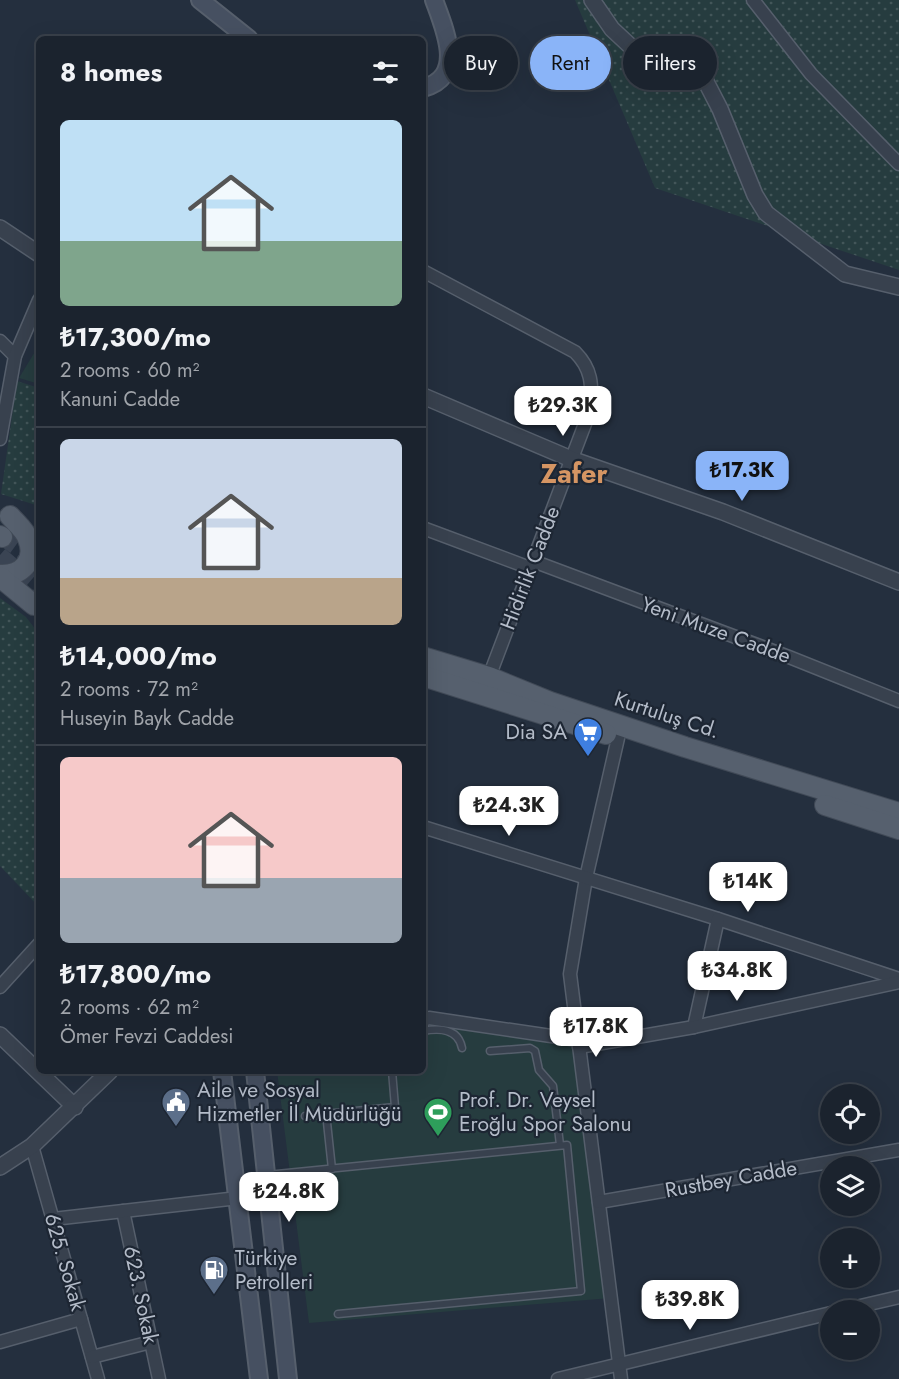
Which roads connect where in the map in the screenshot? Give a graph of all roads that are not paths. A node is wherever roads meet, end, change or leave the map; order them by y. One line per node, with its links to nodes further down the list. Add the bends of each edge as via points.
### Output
1 (200, 0): 5 (main road)
2 (434, 0): 6 (main road, via 447,45 447,72 435,85)
3 (592, 0): 11 (street, via 612,29 642,57 690,69 704,78 766,213 845,274)
4 (753, 0): 7 (street, via 811,74)
5 (245, 36)
6 (426, 87)
7 (899, 164)
8 (0, 228): 9 (street)
9 (36, 252)
10 (426, 273): 17 (street, Hidirlik Cadde, via 554,338 586,363 592,382 591,408)
11 (899, 287)
12 (36, 307): 14 (street)
13 (0, 341): 14 (street)
14 (15, 356): 16 (street)
15 (426, 397): 17 (street)
16 (0, 439)
17 (571, 459): 21 (street, Hidirlik Cadde); 23 (street, via 723,512)
18 (5, 514): 19 (main road); 22 (main road, via 25,532 31,556 16,574)
19 (36, 527)
20 (426, 529): 21 (street, Yeni Muze Cadde)
21 (532, 565): 27 (street, Hidirlik Cadde); 28 (street, Yeni Muze Cadde, via 789,657)
22 (0, 576): 24 (main road)
23 (899, 582)
24 (36, 603)
25 (426, 658): 27 (main road, Kurtuluş Cd.)
26 (426, 677): 29 (main road, Kurtuluş Cd.)
27 (489, 677): 30 (main road, Kurtuluş Cd., via 655,737)
28 (899, 701)
29 (618, 738): 32 (main road, Kurtuluş Cd.); 33 (street)
30 (899, 813)
31 (426, 828): 33 (street)
32 (899, 830)
33 (586, 878): 34 (street); 42 (street, via 570,974)
34 (718, 919): 36 (street); 39 (street)
35 (36, 947): 37 (street)
36 (899, 981): 39 (street)
37 (0, 987)
38 (426, 1019): 42 (street)
39 (694, 1027): 42 (street)
40 (426, 1031): 43 (lane, via 453,1033)
41 (0, 1035): 45 (street)
42 (579, 1043): 61 (street)
43 (462, 1048)
44 (490, 1051): 54 (lane, via 530,1047 535,1051 541,1075 553,1086)
45 (36, 1070)
46 (41, 1074): 51 (street)
47 (107, 1074): 51 (street)
48 (222, 1074): 60 (main road)
49 (255, 1074): 59 (main road)
50 (392, 1074): 52 (lane, via 395,1107)
51 (75, 1107): 55 (street)
52 (326, 1113): 53 (lane); 58 (lane)
53 (305, 1116)
54 (560, 1145): 58 (lane); 66 (lane, via 567,1145 581,1291)
55 (32, 1146): 57 (street); 63 (street, 625. Sokak)
56 (899, 1150): 61 (street, Rustbey Cadde)
57 (0, 1167)
58 (332, 1169): 59 (lane)
59 (266, 1176): 76 (main road)
60 (238, 1198): 62 (street); 75 (main road)
61 (599, 1202): 72 (street)
62 (123, 1211): 63 (street); 70 (street, 623. Sokak)
63 (53, 1219): 68 (street, 625. Sokak)
64 (899, 1297): 65 (street)
65 (880, 1302)
66 (338, 1314)
67 (820, 1316): 72 (street)
68 (81, 1319): 69 (street); 71 (street, 625. Sokak)
69 (0, 1342)
70 (151, 1342): 71 (street); 74 (street, 623. Sokak)
71 (92, 1357): 73 (street, 625. Sokak)
72 (619, 1362): 77 (street); 78 (street)
73 (98, 1379)
74 (159, 1379)
75 (259, 1379)
76 (288, 1379)
77 (558, 1379)
78 (621, 1379)

